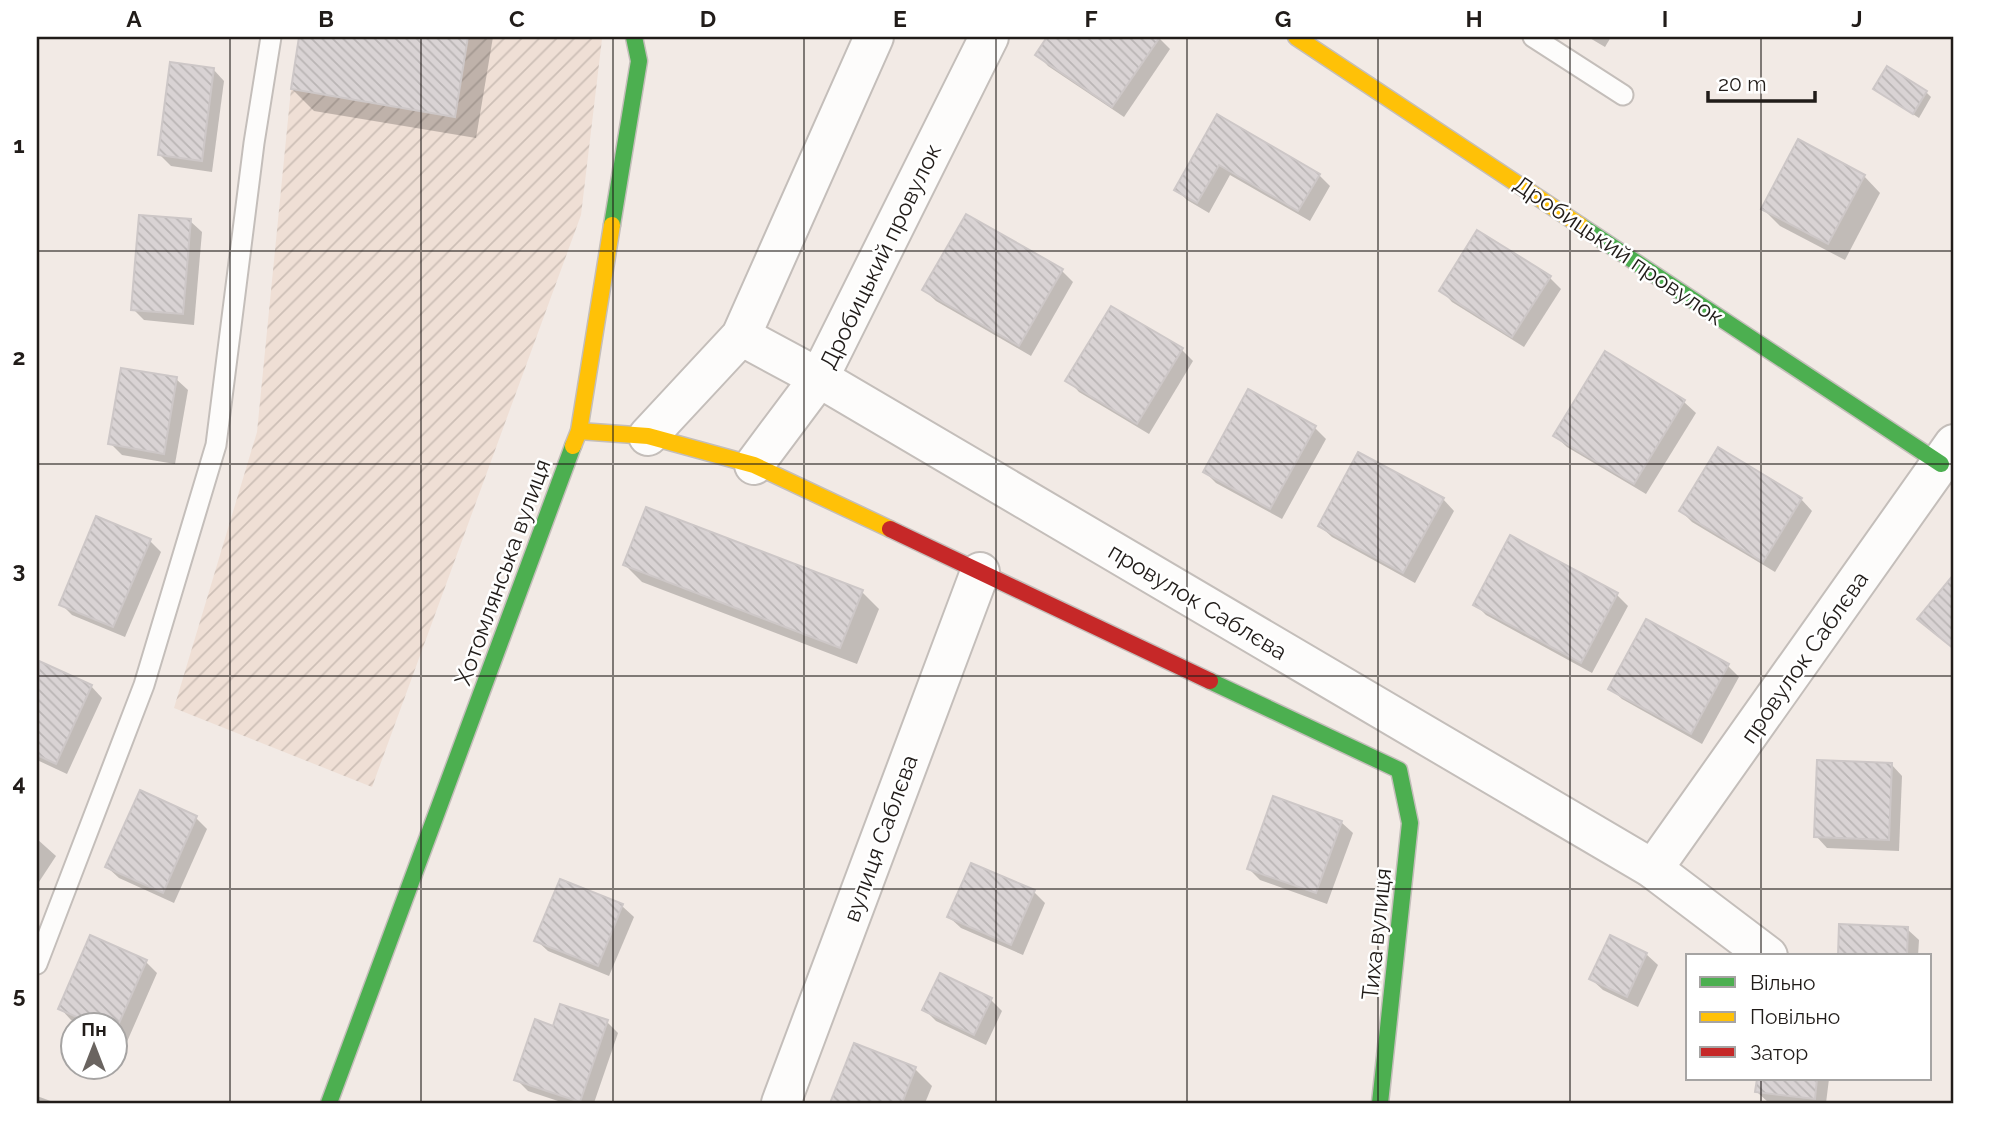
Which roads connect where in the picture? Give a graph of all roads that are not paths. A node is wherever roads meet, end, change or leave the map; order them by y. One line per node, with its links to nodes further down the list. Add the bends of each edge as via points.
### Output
1 (271, 37): 17 (lane, via 216,445 144,685)
2 (634, 37): 10 (street, Хотомлянська вулиця, via 639,61)
3 (874, 37): 8 (street)
4 (989, 37): 9 (street, Дробицький провулок)
5 (1296, 37): 12 (street, Дробицький провулок)
6 (1533, 37): 7 (lane)
7 (1623, 95)
8 (741, 336): 9 (street, провулок Саблєва); 11 (street)
9 (819, 378): 13 (street, Дробицький провулок); 15 (street, провулок Саблєва)
10 (579, 431): 11 (street); 18 (street, Хотомлянська вулиця)
11 (648, 436): 13 (street)
12 (1948, 454): 15 (street, провулок Саблєва)
13 (754, 465): 14 (street)
14 (980, 572): 19 (street, вулиця Саблєва); 20 (street, Тиха вулиця, via 1399,770 1410,823)
15 (1653, 869): 16 (street, провулок Саблєва)
16 (1765, 954)
17 (37, 964)
18 (329, 1103)
19 (781, 1103)
20 (1380, 1103)

